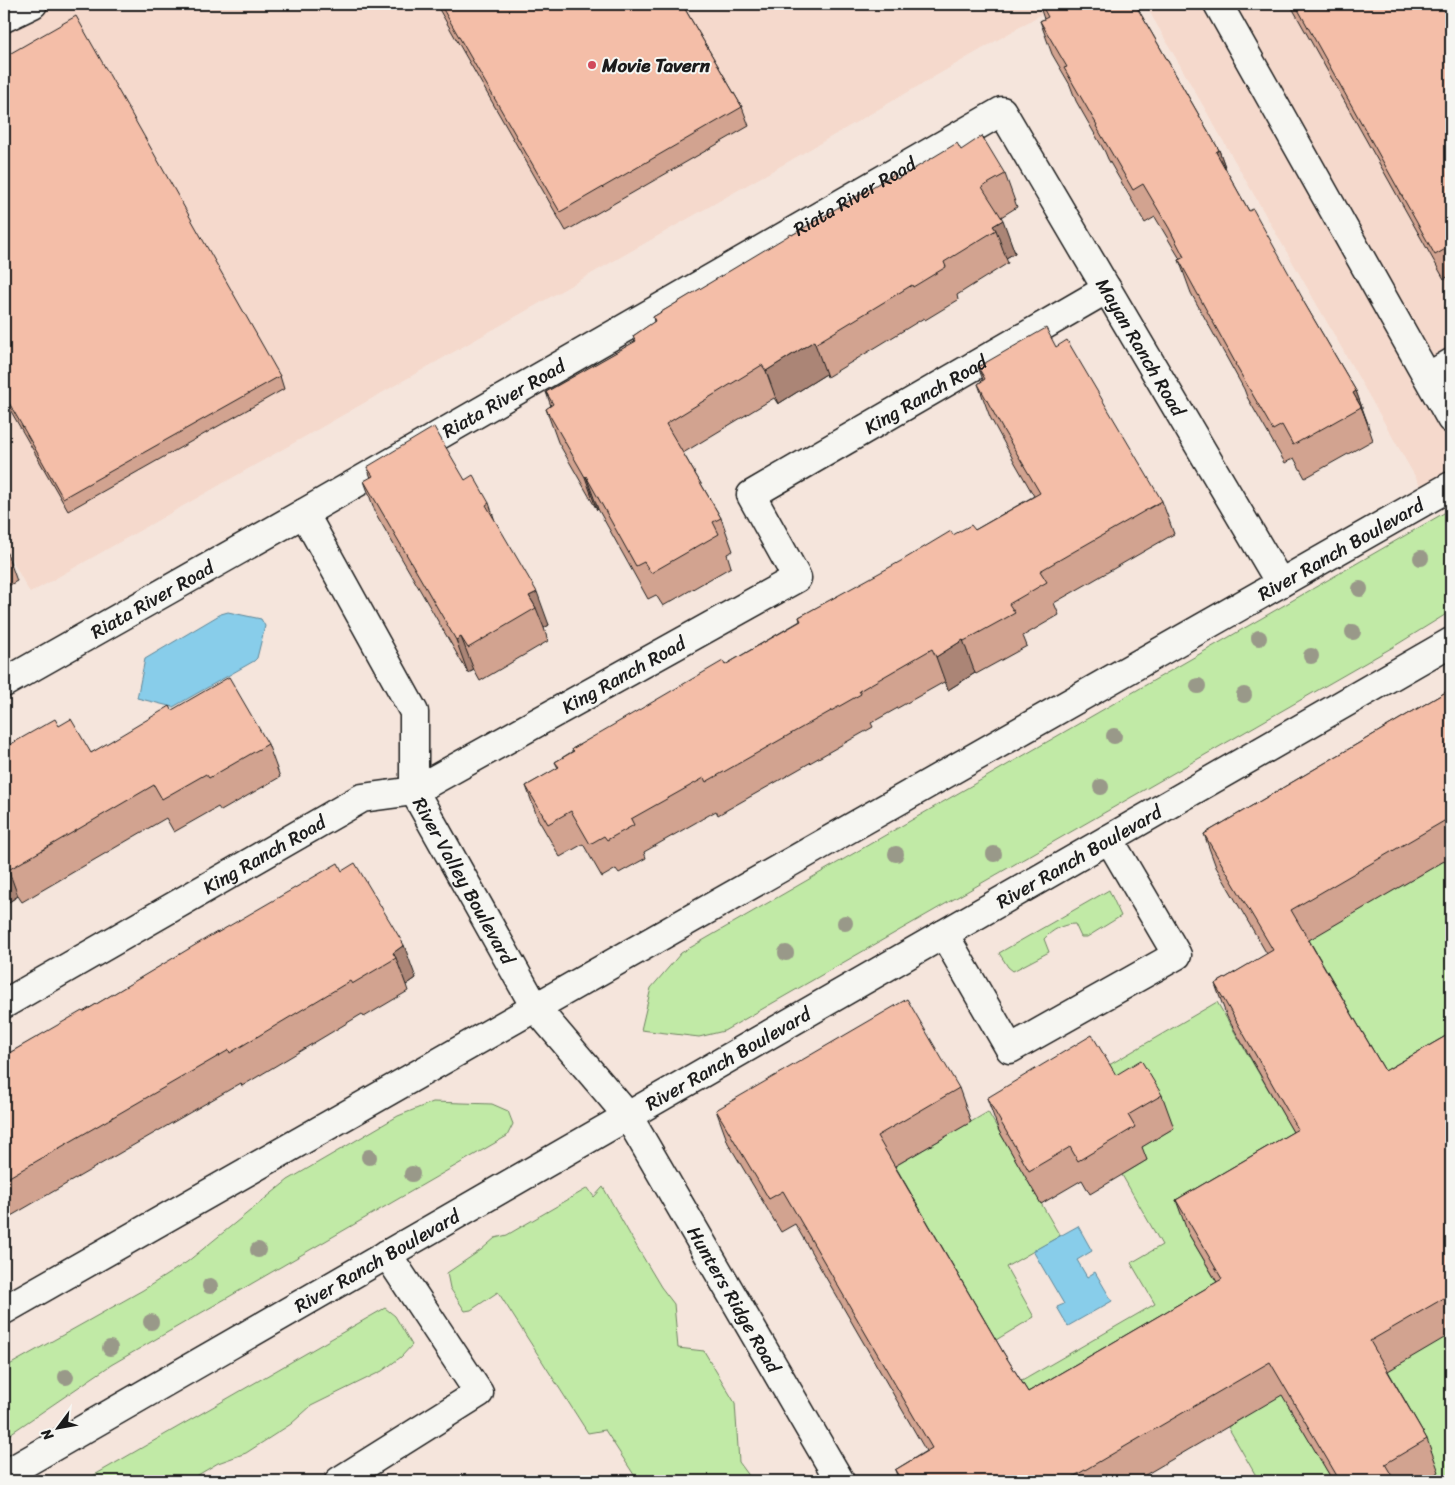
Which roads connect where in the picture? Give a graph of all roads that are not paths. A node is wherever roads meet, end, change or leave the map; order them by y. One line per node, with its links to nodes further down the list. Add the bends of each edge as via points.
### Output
1 (32, 4): 3 (street)
2 (1218, 4): 7 (street)
3 (4, 18)
4 (1002, 111): 5 (street, Mayan Ranch Road); 10 (street, Riata River Road)
5 (1107, 289): 11 (street, Mayan Ranch Road); 14 (street, King Ranch Road, via 751,495 797,578)
6 (1451, 363): 7 (street)
7 (1428, 377): 8 (street)
8 (1451, 420)
9 (1451, 486): 11 (street, River Ranch Boulevard)
10 (304, 513): 13 (street, Riata River Road); 14 (street, River Valley Boulevard, via 414,712)
11 (1280, 583): 18 (street, River Ranch Boulevard)
12 (1451, 642): 15 (street, River Ranch Boulevard)
13 (4, 683)
14 (414, 791): 17 (street, King Ranch Road, via 362,798); 18 (street, River Valley Boulevard)
15 (1109, 839): 16 (street, River Ranch Boulevard); 16 (street, via 1177,955 1010,1049)
16 (944, 934): 19 (street, River Ranch Boulevard)
17 (4, 1004)
18 (535, 1007): 19 (street, River Valley Boulevard); 21 (street, River Ranch Boulevard)
19 (628, 1116): 20 (street, River Ranch Boulevard); 24 (street, Hunters Ridge Road)
20 (387, 1254): 22 (street, River Ranch Boulevard); 23 (street, via 479,1394)
21 (4, 1310)
22 (4, 1475)
23 (339, 1481)
24 (840, 1481)

